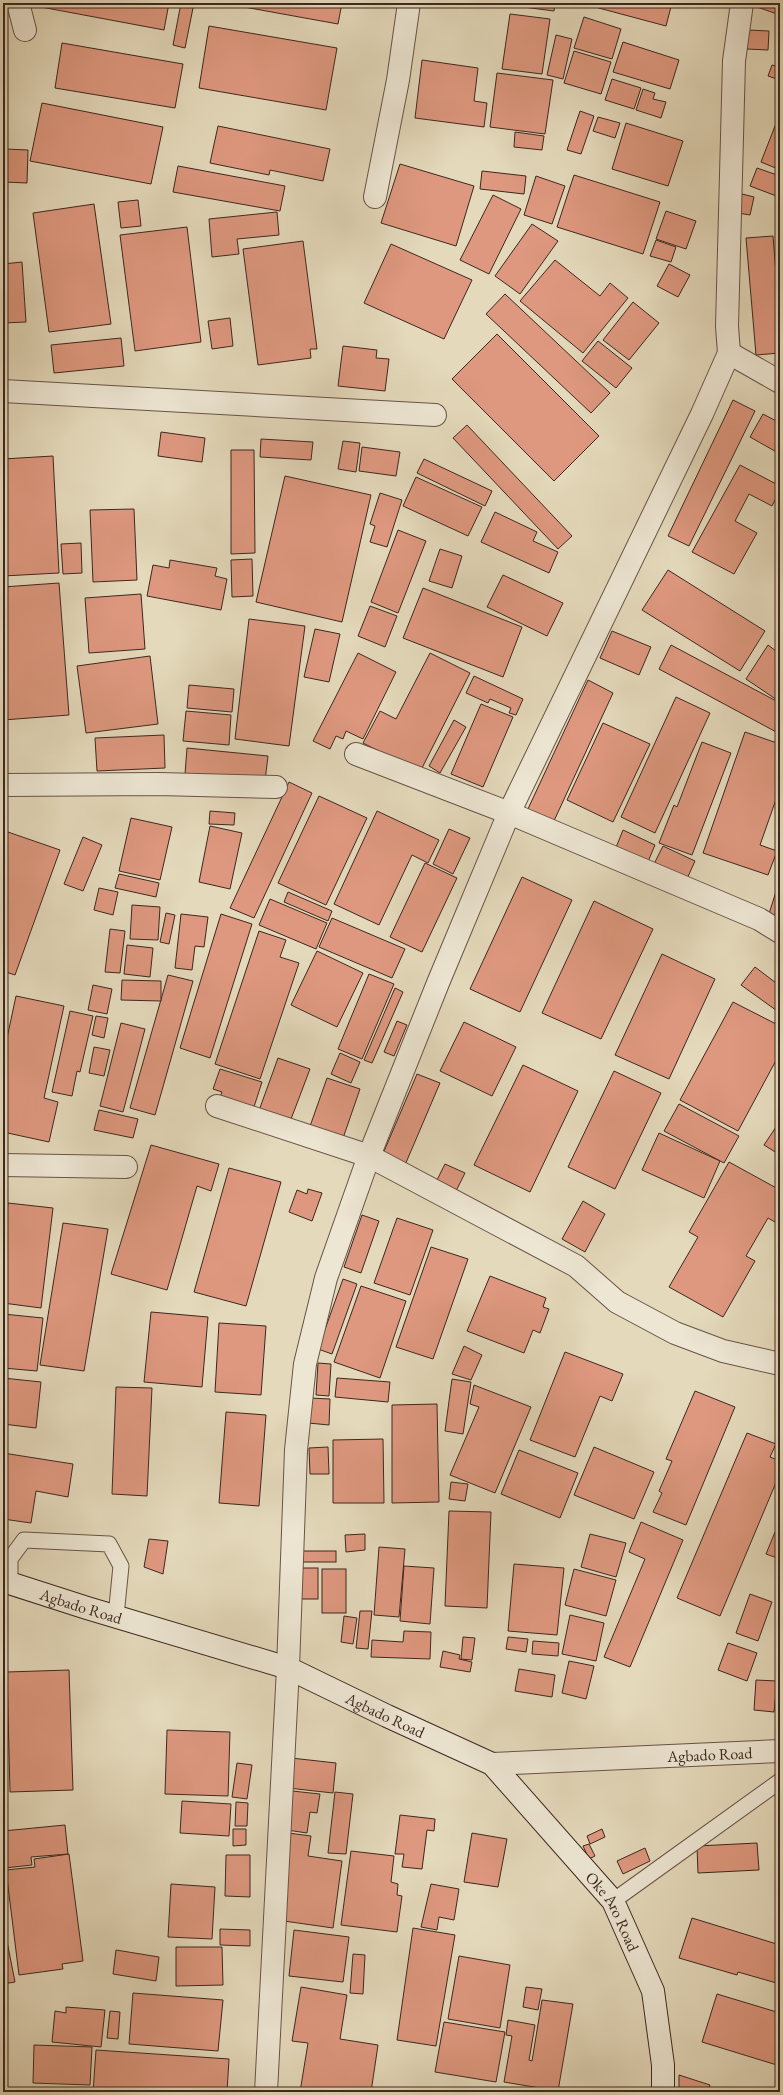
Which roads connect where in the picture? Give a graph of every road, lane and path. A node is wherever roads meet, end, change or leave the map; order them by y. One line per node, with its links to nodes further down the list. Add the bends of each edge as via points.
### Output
1 (18, 3): 4 (street)
2 (409, 3): 5 (street, via 398,80)
3 (742, 3): 6 (street, via 734,61 727,326)
4 (25, 30)
5 (375, 197)
6 (729, 353): 7 (street); 13 (street)
7 (780, 382)
8 (3, 391): 9 (street)
9 (435, 415)
10 (356, 754): 13 (street)
11 (3, 785): 12 (street, via 159,784)
12 (276, 787)
13 (509, 813): 14 (street, via 759,919); 16 (street)
14 (780, 932)
15 (217, 1106): 16 (street)
16 (369, 1156): 19 (street, via 576,1266 617,1302 675,1333 723,1351); 22 (street, via 326,1278 305,1364 296,1450)
17 (3, 1164): 18 (street)
18 (126, 1167)
19 (780, 1364)
20 (7, 1582): 21 (street, Agbado Road); 21 (lane, via 10,1558 24,1540 109,1544 121,1566)
21 (116, 1616): 22 (street, Agbado Road)
22 (288, 1668): 24 (street, Agbado Road); 27 (street)
23 (780, 1750): 24 (street, Agbado Road)
24 (492, 1764): 26 (street, Oke Aro Road)
25 (780, 1781): 26 (lane)
26 (613, 1902): 28 (street, Oke Aro Road, via 653,1992 664,2065)
27 (266, 2092)
28 (663, 2092)

